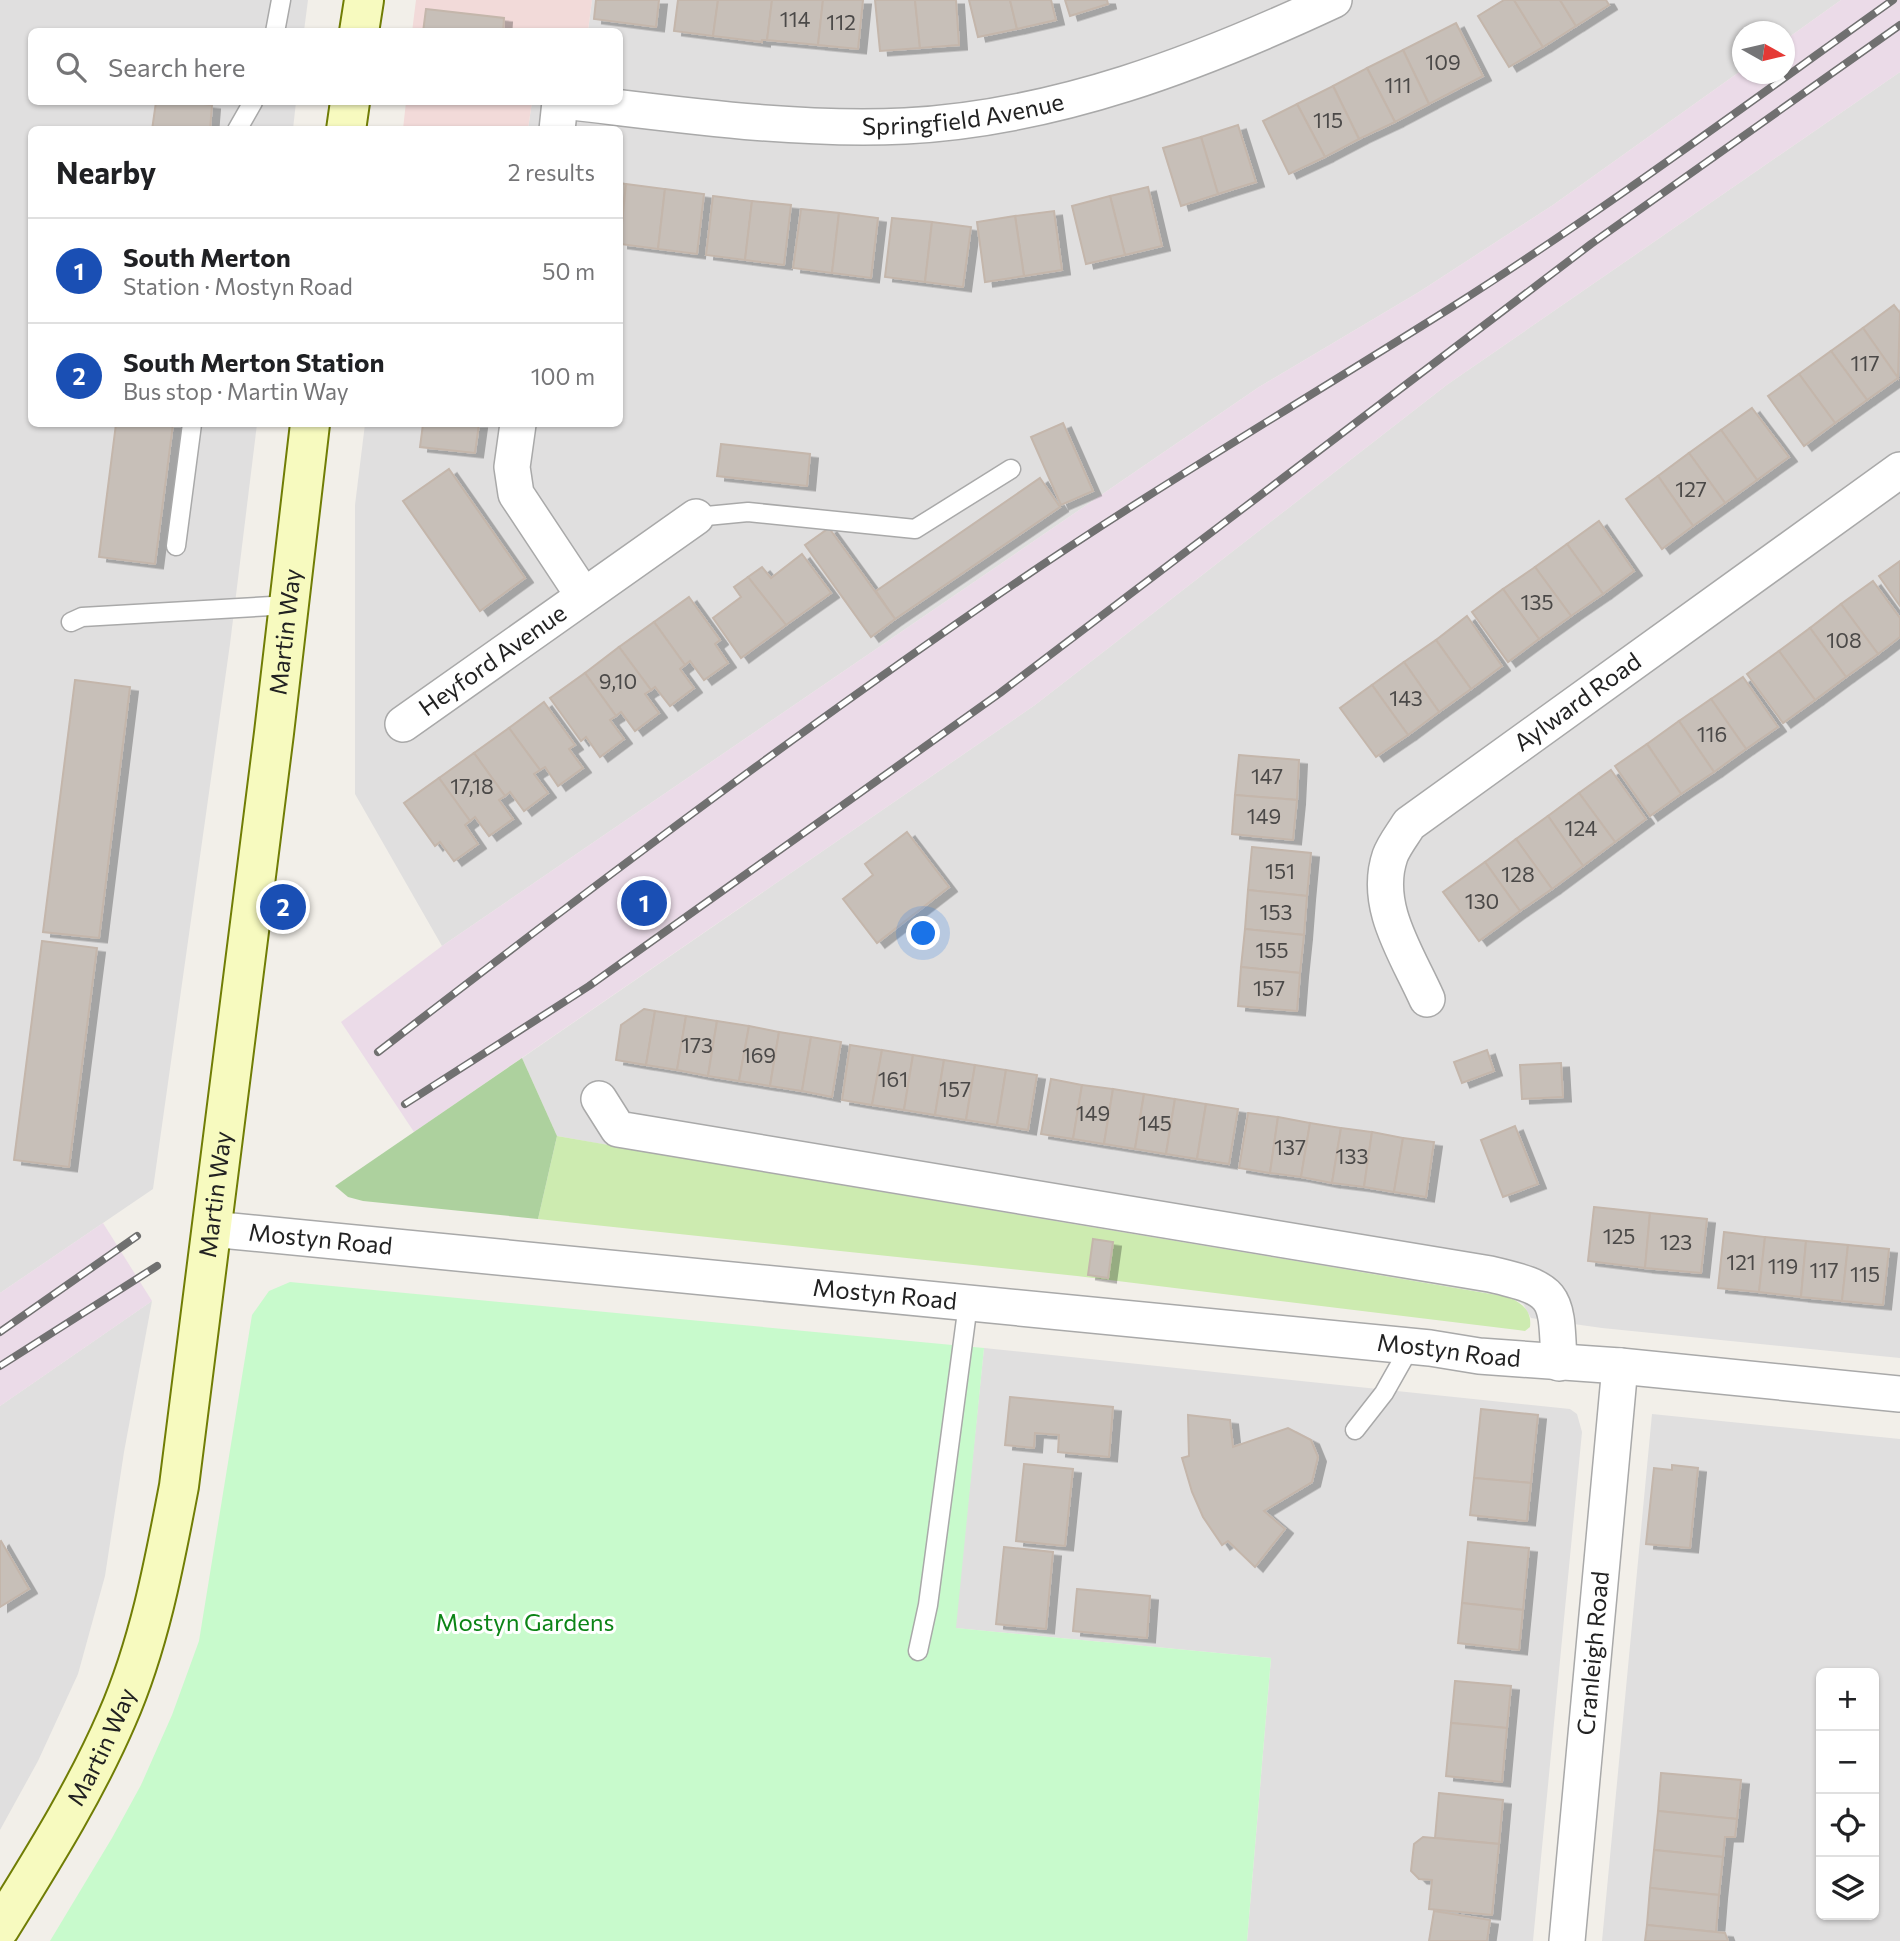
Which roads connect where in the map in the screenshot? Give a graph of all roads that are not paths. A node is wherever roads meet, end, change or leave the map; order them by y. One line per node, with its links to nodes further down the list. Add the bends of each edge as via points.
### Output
1 (281, 0): 4 (lane)
2 (364, 0): 5 (main road)
3 (1335, 0): 9 (street, Springfield Avenue, via 1158,74 1098,93 972,119 849,127 727,121)
4 (276, 28)
5 (360, 28)
6 (251, 105): 10 (lane)
7 (349, 105): 11 (main road)
8 (560, 105): 12 (street)
9 (597, 105)
10 (239, 126)
11 (346, 126)
12 (557, 126)
13 (192, 427): 19 (lane)
14 (310, 427): 21 (main road, Martin Way)
15 (518, 427): 20 (street, Heyford Avenue, via 512,467 516,494)
16 (1011, 469): 18 (lane, via 915,529 748,512)
17 (1900, 470): 24 (street, Aylward Road, via 1409,824 1390,855 1384,884 1387,912)
18 (696, 517): 20 (street, Heyford Avenue)
19 (176, 546)
20 (583, 595): 23 (street, Heyford Avenue)
21 (289, 606): 22 (lane, via 95,616); 26 (main road, Martin Way)
22 (71, 622)
23 (403, 724)
24 (1427, 999)
25 (599, 1099): 29 (street, Mostyn Road, via 618,1129 1530,1283 1548,1295 1555,1307)
26 (211, 1228): 27 (street, Mostyn Road); 34 (main road, Martin Way, via 179,1486 148,1630 118,1717 72,1811)
27 (968, 1304): 28 (street, Mostyn Road); 33 (lane, via 929,1605)
28 (1410, 1347): 29 (street, Mostyn Road); 32 (lane, via 1384,1393)
29 (1559, 1363): 30 (street, Mostyn Road)
30 (1620, 1366): 31 (street, Mostyn Road); 35 (street, Cranleigh Road)
31 (1900, 1394)
32 (1355, 1430)
33 (918, 1651)
34 (0, 1928)
35 (1567, 1941)

